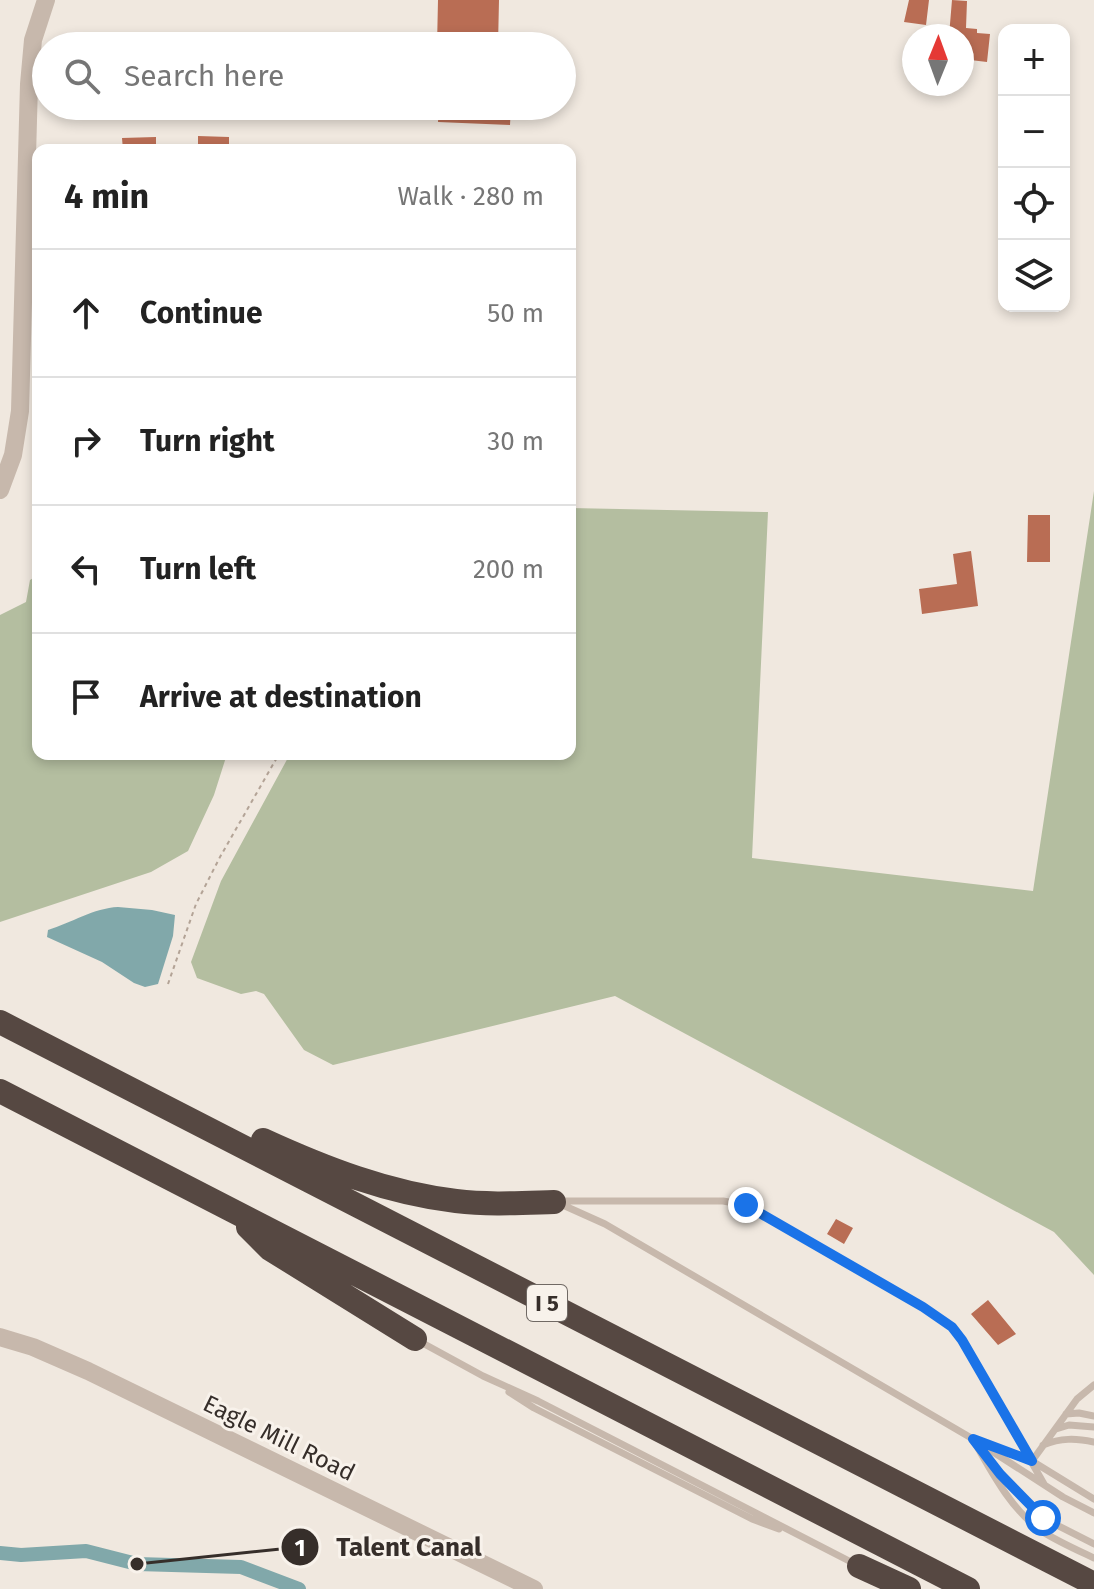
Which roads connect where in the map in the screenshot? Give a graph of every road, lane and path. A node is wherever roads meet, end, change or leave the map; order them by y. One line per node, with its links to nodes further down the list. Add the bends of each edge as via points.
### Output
1 (46, 0): 2 (street)
2 (36, 32)
3 (32, 51): 4 (street, via 20,411 13,455)
4 (0, 490)
5 (276, 760): 6 (path, via 196,904)
6 (168, 984)
7 (0, 1020): 9 (highway, via 358,1179 456,1201); 28 (highway, I 5)
8 (0, 1091): 10 (highway)
9 (554, 1202): 18 (lane, via 605,1224); 21 (lane, via 746,1205 952,1327)
10 (226, 1207): 12 (highway, via 270,1249); 31 (highway)
11 (0, 1337): 29 (street, Eagle Mill Road, via 88,1371)
12 (415, 1339): 27 (lane, via 534,1408 752,1519)
13 (1094, 1385): 14 (lane)
14 (1066, 1414): 15 (lane); 17 (lane)
15 (1094, 1416)
16 (1094, 1427): 17 (lane)
17 (1054, 1429): 20 (lane)
18 (973, 1439): 21 (lane); 22 (lane); 25 (lane, via 1043,1518); 26 (lane, via 1018,1508 1041,1530)
19 (1094, 1442): 20 (lane, via 1058,1439)
20 (1041, 1445): 21 (lane)
21 (1032, 1461): 22 (lane); 23 (lane)
22 (1045, 1486): 24 (lane)
23 (1094, 1499)
24 (1094, 1513)
25 (1094, 1544)
26 (1094, 1558)
27 (859, 1566): 30 (highway)
28 (1094, 1584)
29 (534, 1589)
30 (909, 1589)
31 (968, 1589)

